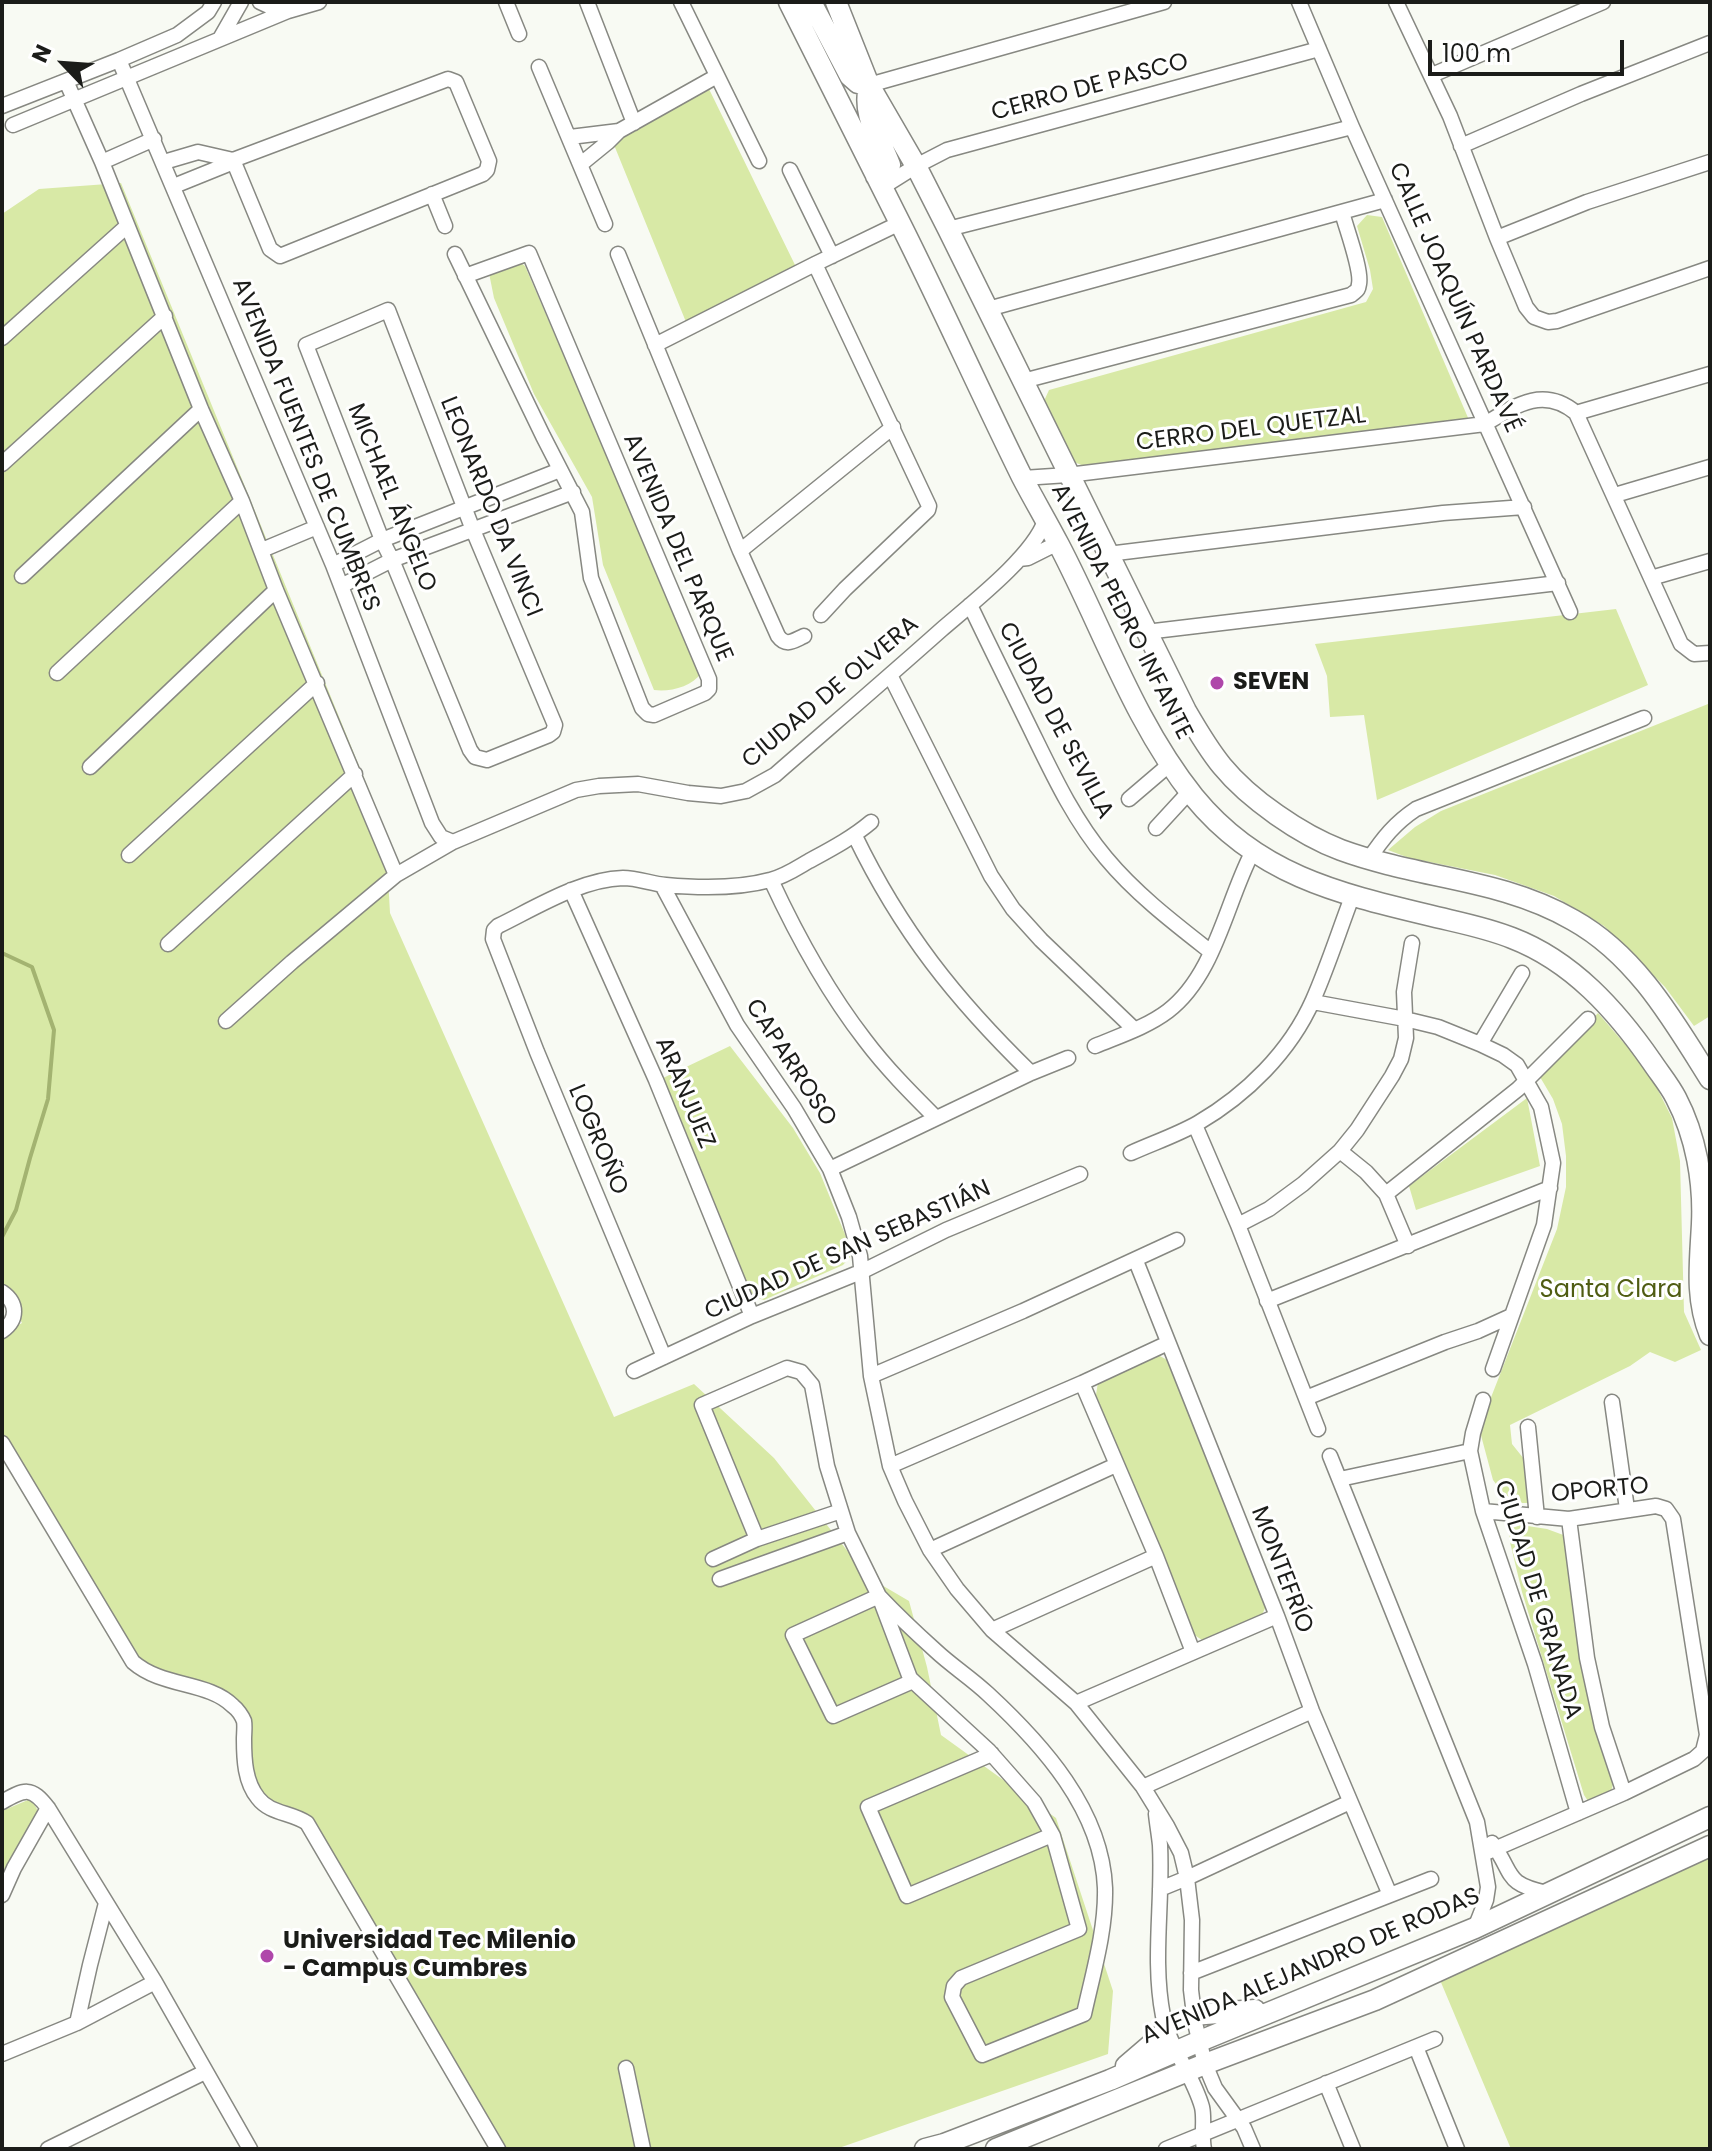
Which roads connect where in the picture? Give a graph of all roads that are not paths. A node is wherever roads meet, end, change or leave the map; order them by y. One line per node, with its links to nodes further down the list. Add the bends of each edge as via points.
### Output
1 (214, 2): 20 (street, via 187,29)
2 (241, 2): 17 (street)
3 (260, 2): 15 (street)
4 (319, 2): 15 (street)
5 (506, 2): 16 (street)
6 (587, 2): 29 (street)
7 (681, 2): 23 (street)
8 (789, 2): 44 (main road, AVENIDA PEDRO INFANTE)
9 (811, 2): 26 (main road, via 850,76)
10 (837, 2): 26 (main road, AVENIDA PEDRO INFANTE)
11 (1164, 2): 26 (street)
12 (1299, 2): 19 (street, CALLE JOAQUÍN PARDAVÉ)
13 (1396, 2): 22 (street)
14 (1603, 2): 22 (street)
15 (288, 11): 17 (street)
16 (519, 34)
17 (221, 37): 24 (street)
18 (1710, 43): 35 (street)
19 (1319, 49): 31 (street, CALLE JOAQUÍN PARDAVÉ); 42 (street, CERRO DE PASCO, via 947,150)
20 (119, 60): 24 (street, AVENIDA FUENTES DE CUMBRES); 25 (street)
21 (539, 67): 33 (street)
22 (1432, 75): 35 (street)
23 (717, 76): 29 (street); 37 (street)
24 (128, 78): 27 (street); 34 (street, AVENIDA FUENTES DE CUMBRES)
25 (66, 81): 27 (street); 28 (street)
26 (869, 85): 42 (main road, AVENIDA PEDRO INFANTE); 44 (main road, via 868,115 890,165)
27 (74, 100): 30 (street); 38 (street)
28 (2, 106)
29 (634, 123): 32 (street)
30 (13, 125)
31 (1352, 127): 47 (street, CALLE JOAQUÍN PARDAVÉ); 53 (street)
32 (619, 131): 33 (street); 41 (street)
33 (570, 137): 41 (street)
34 (154, 139): 38 (street); 39 (street, AVENIDA FUENTES DE CUMBRES)
35 (1461, 146): 54 (street)
36 (233, 160): 39 (street, via 198,152); 45 (street); 46 (street, via 270,249 280,256); 46 (street, via 448,79 456,82 489,161 483,174)
37 (759, 161)
38 (102, 162): 51 (street)
39 (164, 162): 45 (street, AVENIDA FUENTES DE CUMBRES)
40 (1710, 162): 54 (street)
41 (581, 164): 50 (street)
42 (916, 166): 44 (street, CERRO DE PASCO); 53 (main road, AVENIDA PEDRO INFANTE)
43 (790, 170): 57 (street)
44 (879, 182): 49 (main road, AVENIDA PEDRO INFANTE)
45 (174, 186): 83 (street, AVENIDA FUENTES DE CUMBRES)
46 (432, 194): 52 (street)
47 (1385, 200): 48 (street); 70 (street, CALLE JOAQUÍN PARDAVÉ)
48 (1342, 212): 61 (street); 67 (street, via 1359,275 1359,286 1351,295)
49 (900, 223): 57 (street); 76 (main road, AVENIDA PEDRO INFANTE)
50 (605, 224)
51 (127, 226): 63 (street); 64 (street)
52 (445, 226)
53 (948, 229): 61 (main road, AVENIDA PEDRO INFANTE)
54 (1497, 238): 59 (street, via 1526,307 1548,322)
55 (455, 254): 60 (street, AVENIDA DEL PARQUE)
56 (618, 254): 65 (street)
57 (832, 256): 58 (street)
58 (815, 264): 65 (street); 71 (street)
59 (1710, 268)
60 (465, 276): 74 (street, AVENIDA DEL PARQUE); 77 (street, AVENIDA DEL PARQUE, via 529,253 709,679 705,693 654,715 642,708 591,578 582,512)
61 (988, 309): 67 (main road, AVENIDA PEDRO INFANTE)
62 (388, 310): 81 (street, LEONARDO DA VINCI); 85 (street, MICHAEL ÁNGELO, via 306,345)
63 (165, 316): 68 (street); 72 (street)
64 (2, 338)
65 (655, 345): 88 (street)
66 (1710, 374): 69 (street)
67 (1023, 381): 75 (main road, AVENIDA PEDRO INFANTE)
68 (201, 409): 79 (street); 94 (street)
69 (1576, 413): 70 (street, via 1565,403 1537,399); 78 (street)
70 (1485, 424): 75 (street, CERRO DEL QUETZAL); 80 (street, CALLE JOAQUÍN PARDAVÉ)
71 (893, 427): 88 (street); 101 (street, via 929,501 928,510)
72 (2, 464)
73 (1710, 467): 78 (street)
74 (560, 470): 77 (street, AVENIDA DEL PARQUE); 81 (street)
75 (1068, 475): 76 (street, CERRO DEL QUETZAL); 89 (main road, AVENIDA PEDRO INFANTE)
76 (1023, 478): 82 (main road, AVENIDA PEDRO INFANTE)
77 (573, 492): 84 (street)
78 (1615, 495): 95 (street)
79 (242, 501): 87 (street); 105 (street)
80 (1524, 507): 89 (street); 96 (street, CALLE JOAQUÍN PARDAVÉ)
81 (465, 509): 84 (street, LEONARDO DA VINCI); 85 (street)
82 (1045, 521): 86 (main road, AVENIDA PEDRO INFANTE); 90 (street, CIUDAD DE OLVERA)
83 (317, 527): 87 (street); 93 (street, AVENIDA FUENTES DE CUMBRES)
84 (473, 530): 91 (street); 109 (street, LEONARDO DA VINCI, via 554,728 549,735 487,760)
85 (382, 540): 91 (street, MICHAEL ÁNGELO); 93 (street)
86 (1058, 543): 90 (street, CIUDAD DE OLVERA); 110 (main road, AVENIDA PEDRO INFANTE)
87 (262, 550): 98 (street)
88 (740, 551): 103 (street, via 778,636 788,643)
89 (1108, 554): 102 (main road, AVENIDA PEDRO INFANTE)
90 (1019, 559): 99 (street, CIUDAD DE OLVERA)
91 (392, 560): 97 (street); 109 (street, MICHAEL ÁNGELO)
92 (1710, 561): 95 (street)
93 (333, 565): 97 (street, AVENIDA FUENTES DE CUMBRES)
94 (22, 576)
95 (1651, 578): 104 (street, via 1681,644 1694,654)
96 (1558, 583): 100 (street, CALLE JOAQUÍN PARDAVÉ); 102 (street)
97 (341, 586): 118 (street, AVENIDA FUENTES DE CUMBRES, via 432,823 441,837)
98 (276, 590): 107 (street); 111 (street)
99 (970, 605): 106 (street, CIUDAD DE OLVERA); 129 (street, CIUDAD DE SEVILLA, via 1084,828 1129,883)
100 (1570, 612)
101 (821, 615)
102 (1146, 632): 121 (main road, AVENIDA PEDRO INFANTE, via 1186,711 1232,777 1306,833)
103 (804, 636)
104 (1710, 653)
105 (57, 673)
106 (890, 675): 118 (street, CIUDAD DE OLVERA, via 775,775 746,791 713,796 638,784 576,790); 135 (street, via 991,876 1013,909)
107 (317, 683): 112 (street); 120 (street)
108 (1644, 718): 121 (street, via 1416,809 1400,819)
109 (470, 750)
110 (1170, 764): 113 (main road, AVENIDA PEDRO INFANTE); 114 (street)
111 (90, 767)
112 (355, 774): 122 (street); 128 (street)
113 (1190, 791): 116 (street); 119 (main road, AVENIDA PEDRO INFANTE)
114 (1129, 799)
115 (871, 822): 117 (street)
116 (1156, 828)
117 (855, 836): 123 (street); 139 (street, via 900,920 939,973)
118 (453, 842): 122 (street, CIUDAD DE OLVERA)
119 (1252, 853): 126 (main road, AVENIDA PEDRO INFANTE); 129 (street)
120 (129, 855)
121 (1369, 859): 140 (main road, AVENIDA PEDRO INFANTE, via 1513,893 1575,921 1633,969)
122 (396, 875): 134 (street, CIUDAD DE OLVERA)
123 (771, 880): 124 (street); 142 (street, via 809,956 865,1041)
124 (662, 885): 125 (street, via 623,878); 146 (street, CAPARROSO, via 737,1025)
125 (571, 890): 158 (street, ARANJUEZ); 163 (street, LOGROÑO, via 498,926 493,939)
126 (1352, 897): 131 (street); 153 (main road, AVENIDA PEDRO INFANTE, via 1515,939 1577,975 1607,1004 1635,1036 1683,1113 1698,1163)
127 (1412, 943): 132 (street)
128 (168, 944)
129 (1211, 952): 135 (street, via 1183,998)
130 (1522, 973): 136 (street)
131 (1313, 1002): 132 (street); 143 (street, via 1274,1061)
132 (1405, 1019): 136 (street); 144 (street, via 1401,1059)
133 (1588, 1019): 141 (street)
134 (226, 1021)
135 (1134, 1029): 137 (street)
136 (1480, 1044): 141 (street, via 1517,1065)
137 (1095, 1046)
138 (1068, 1058): 139 (street)
139 (1031, 1073): 142 (street)
140 (1710, 1079)
141 (1526, 1080): 148 (street, via 1549,1138); 149 (street)
142 (936, 1118): 146 (street)
143 (1195, 1125): 145 (street); 150 (street)
144 (1340, 1151): 149 (street); 150 (street, via 1269,1209)
145 (1131, 1153)
146 (830, 1169): 155 (street, CAPARROSO)
147 (1080, 1174): 155 (street, CIUDAD DE SAN SEBASTIÁN)
148 (1550, 1188): 152 (street); 159 (street, via 1544,1225)
149 (1386, 1194): 152 (street)
150 (1238, 1225): 157 (street)
151 (1177, 1240): 154 (street)
152 (1408, 1246): 157 (street)
153 (1704, 1254): 161 (main road, AVENIDA PEDRO INFANTE, via 1698,1280)
154 (1136, 1261): 162 (street, MONTEFRÍO); 166 (street)
155 (863, 1271): 158 (street, CIUDAD DE SAN SEBASTIÁN); 166 (street, CAPARROSO)
156 (2, 1292): 160 (street, via 12,1302 14,1315)
157 (1267, 1301): 168 (street)
158 (752, 1316): 163 (street, CIUDAD DE SAN SEBASTIÁN)
159 (1511, 1316): 164 (street); 168 (street)
160 (2, 1331)
161 (1709, 1333)
162 (1168, 1343): 167 (street); 191 (street, MONTEFRÍO)
163 (664, 1357): 165 (street, CIUDAD DE SAN SEBASTIÁN)
164 (1493, 1369)
165 (634, 1371)
166 (871, 1376): 177 (street, CAPARROSO)
167 (1082, 1383): 176 (street); 177 (street)
168 (1306, 1398): 172 (street)
169 (1483, 1400): 174 (street, CIUDAD DE GRANADA)
170 (1612, 1402): 179 (street)
171 (1528, 1427): 182 (street)
172 (1318, 1429)
173 (2, 1443): 236 (street, via 133,1662 156,1678 212,1693 236,1708 244,1720 248,1780 258,1798 270,1809 307,1823)
174 (1470, 1451): 178 (street); 181 (street, CIUDAD DE GRANADA)
175 (1330, 1456): 178 (street)
176 (1116, 1465): 186 (street); 187 (street)
177 (890, 1466): 186 (street, CAPARROSO)
178 (1340, 1479): 208 (street)
179 (1627, 1509): 183 (street, OPORTO); 199 (street, OPORTO, via 1656,1506 1673,1519 1707,1735 1703,1751 1694,1759)
180 (841, 1511): 184 (street); 185 (street); 185 (street, via 812,1385 801,1372 787,1368 702,1405)
181 (1483, 1511): 182 (street, OPORTO); 204 (street, CIUDAD DE GRANADA)
182 (1537, 1517): 183 (street, OPORTO)
183 (1569, 1519): 199 (street, via 1587,1658)
184 (848, 1533): 189 (street); 190 (street)
185 (757, 1539): 188 (street)
186 (930, 1550): 192 (street, CAPARROSO)
187 (1156, 1556): 192 (street); 193 (street)
188 (713, 1559)
189 (720, 1579)
190 (879, 1596): 194 (street); 194 (street, via 793,1635 833,1716); 206 (street, via 1037,1742 1096,1837 1105,1886 1103,1926 1084,2014 982,2055 952,1997 954,1986 961,1978 1079,1929)
191 (1277, 1616): 193 (street); 196 (street, MONTEFRÍO)
192 (992, 1630): 195 (street, CAPARROSO)
193 (1193, 1652): 195 (street)
194 (913, 1681): 197 (street)
195 (1076, 1703): 198 (street, CAPARROSO)
196 (1312, 1711): 198 (street); 201 (street, MONTEFRÍO)
197 (992, 1754): 206 (street, via 1034,1802); 206 (street, via 868,1807 907,1896)
198 (1143, 1787): 203 (street, CAPARROSO)
199 (1624, 1793): 204 (street)
200 (2, 1802): 202 (street, via 29,1791)
201 (1350, 1802): 209 (street); 214 (street, MONTEFRÍO)
202 (48, 1808): 213 (street); 215 (street)
203 (1156, 1809): 209 (street, CAPARROSO, via 1181,1853); 211 (street)
204 (1578, 1813): 208 (street)
205 (1710, 1817): 212 (main road, AVENIDA ALEJANDRO DE RODAS)
206 (1052, 1835)
207 (1710, 1846): 228 (main road, AVENIDA ALEJANDRO DE RODAS, via 1375,2000)
208 (1490, 1852): 212 (street, via 1517,1883); 216 (street, via 1488,1887)
209 (1187, 1878): 211 (street); 217 (street, CAPARROSO)
210 (1431, 1879): 214 (street)
211 (1160, 1889): 222 (street, via 1158,1945)
212 (1547, 1893): 216 (main road, AVENIDA ALEJANDRO DE RODAS)
213 (2, 1895)
214 (1390, 1895): 217 (street)
215 (106, 1903): 218 (street); 220 (street)
216 (1475, 1928): 219 (main road, AVENIDA ALEJANDRO DE RODAS)
217 (1191, 1973): 221 (street, CAPARROSO)
218 (155, 1982): 220 (street); 229 (street)
219 (1298, 2001): 221 (main road, AVENIDA ALEJANDRO DE RODAS); 221 (main road)
220 (77, 2023): 226 (street)
221 (1196, 2026): 225 (main road, AVENIDA ALEJANDRO DE RODAS); 228 (street, CAPARROSO)
222 (1167, 2028): 225 (street); 230 (main road)
223 (1435, 2039): 224 (street)
224 (1416, 2047): 231 (street); 243 (street)
225 (1178, 2050): 228 (street); 230 (main road, AVENIDA ALEJANDRO DE RODAS)
226 (2, 2054)
227 (626, 2068): 237 (street)
228 (1197, 2068): 232 (street); 233 (street); 239 (main road, AVENIDA ALEJANDRO DE RODAS)
229 (205, 2072): 234 (street); 235 (street)
230 (1110, 2080): 238 (main road, AVENIDA ALEJANDRO DE RODAS)
231 (1326, 2083): 232 (street); 242 (street)
232 (1238, 2119): 233 (street); 241 (street)
233 (1203, 2142): 240 (street)
234 (48, 2149)
235 (250, 2149)
236 (498, 2149)
237 (643, 2149)
238 (925, 2149)
239 (996, 2149)
240 (1166, 2149)
241 (1253, 2149)
242 (1353, 2149)
243 (1457, 2149)

